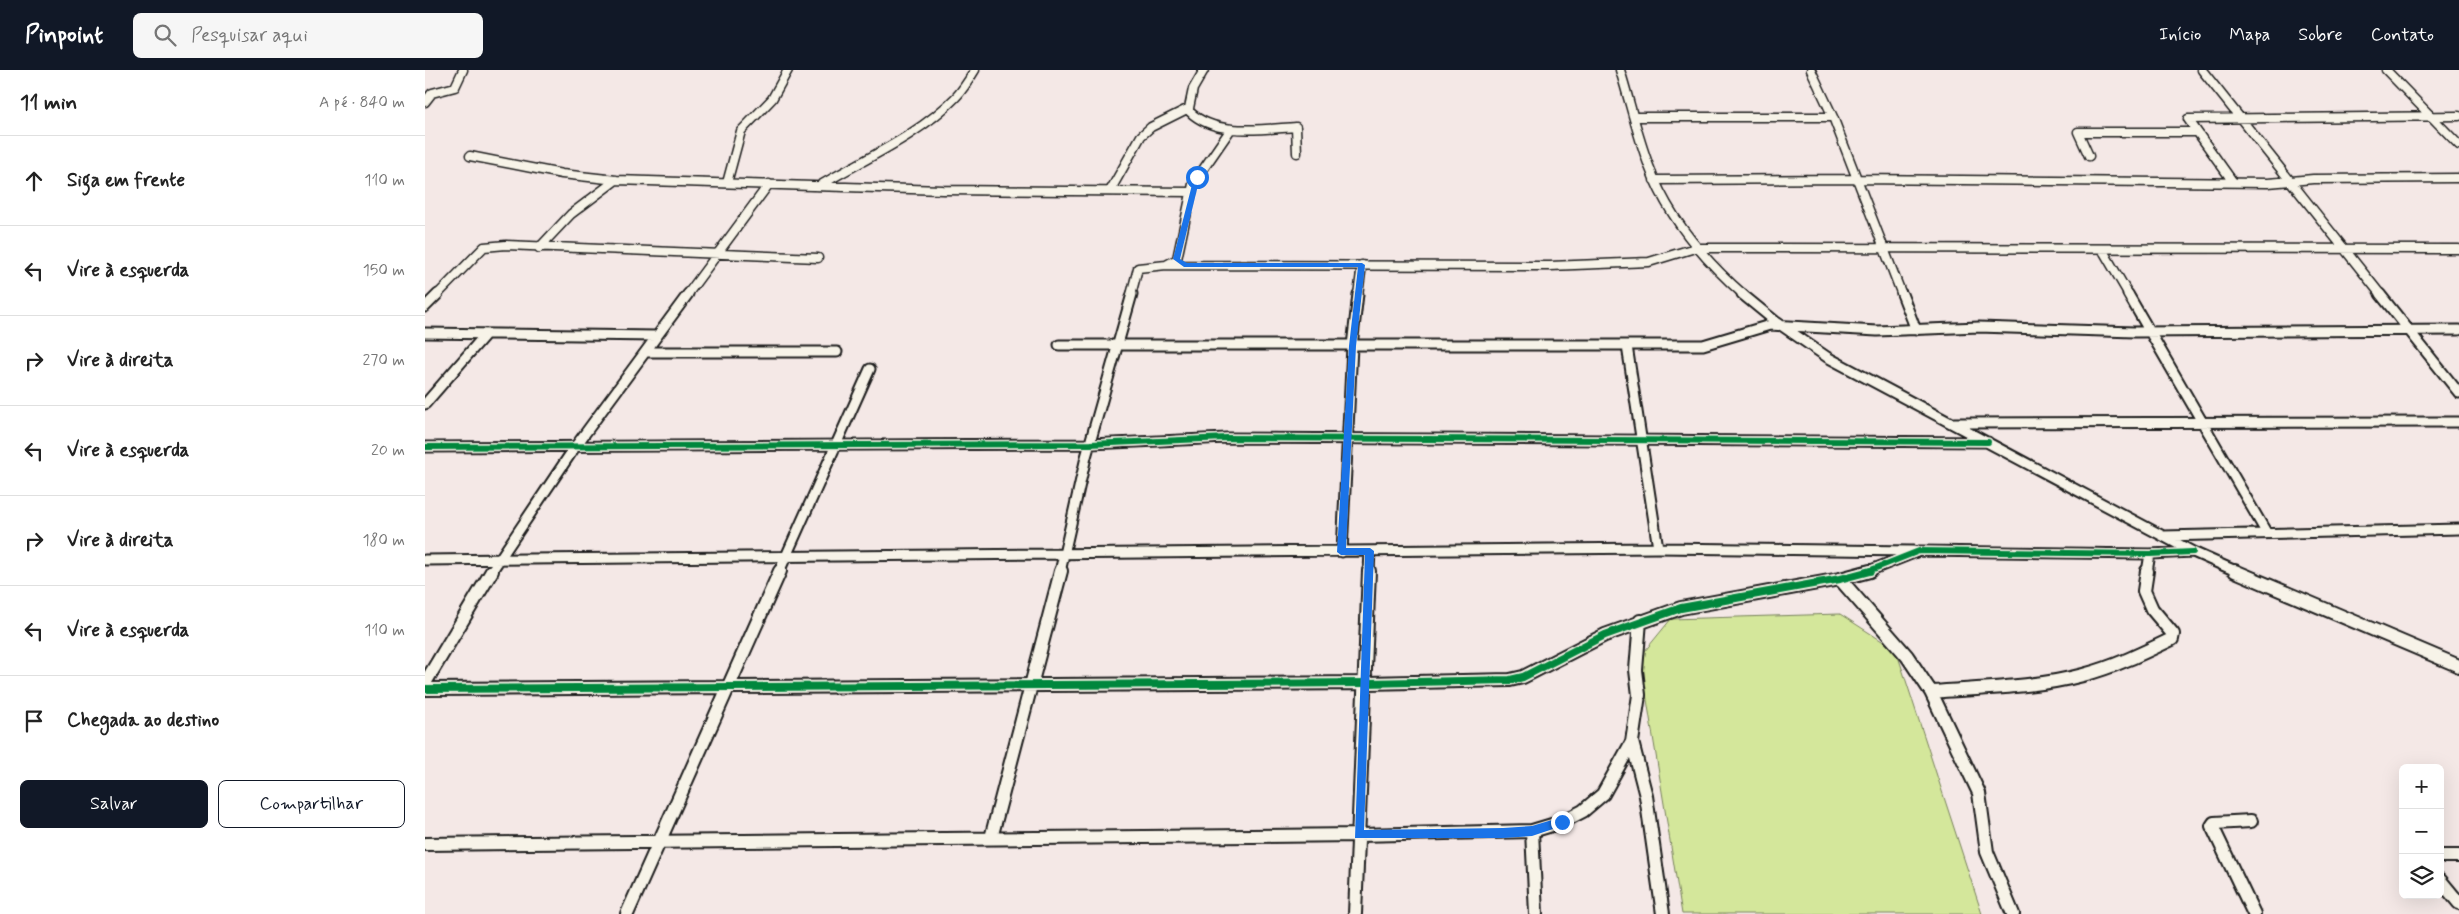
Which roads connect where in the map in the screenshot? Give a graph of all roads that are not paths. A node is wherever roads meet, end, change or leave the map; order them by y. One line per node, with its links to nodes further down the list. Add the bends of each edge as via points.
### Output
1 (463, 70): 9 (street, via 455,87 432,93)
2 (788, 70): 28 (street, via 772,99 741,131)
3 (975, 70): 30 (street, via 961,91 944,107)
4 (1204, 70): 10 (street, via 1193,89)
5 (1621, 70): 13 (street)
6 (1811, 70): 14 (street)
7 (2202, 70): 15 (street)
8 (2386, 70): 11 (street)
9 (425, 102)
10 (1189, 108): 16 (street, via 1197,118); 31 (street, via 1158,123 1141,136)
11 (2431, 116): 12 (street); 15 (street); 18 (street)
12 (2459, 116)
13 (1635, 117): 14 (street); 25 (street)
14 (1833, 117): 23 (street)
15 (2239, 117): 17 (street, via 2188,119); 26 (street)
16 (1231, 129): 19 (street, via 1296,128); 32 (street, via 1197,177)
17 (2195, 132): 21 (street, via 2078,132); 27 (street)
18 (2459, 145)
19 (1297, 153)
20 (470, 156): 24 (street, via 562,174)
21 (2089, 156)
22 (2459, 178): 26 (street)
23 (1857, 179): 25 (street); 27 (street); 35 (street)
24 (616, 180): 28 (street); 33 (street, via 571,214)
25 (1654, 180): 34 (street)
26 (2290, 181): 27 (street); 37 (street)
27 (2233, 182)
28 (727, 183): 29 (street)
29 (769, 184): 30 (street); 39 (street)
30 (819, 186): 31 (street)
31 (1110, 190): 32 (street)
32 (1192, 192): 41 (street)
33 (539, 248): 39 (street); 45 (street, via 506,245 480,248)
34 (1695, 248): 35 (street); 44 (street, via 1649,262 1550,266); 46 (street)
35 (1886, 249): 36 (street); 47 (street)
36 (2102, 249): 37 (street); 50 (street)
37 (2344, 249): 38 (street); 49 (street)
38 (2459, 249)
39 (717, 255): 40 (street); 53 (street)
40 (818, 258)
41 (1177, 259): 42 (street); 43 (street)
42 (1166, 265): 43 (street); 55 (street, via 1138,268)
43 (1186, 265): 44 (street)
44 (1362, 265): 56 (street)
45 (425, 307)
46 (1779, 325): 47 (street); 57 (street, via 1703,345); 64 (street, via 1827,357)
47 (1916, 330): 50 (street, via 1979,327)
48 (2459, 330): 49 (street)
49 (2409, 331): 50 (street); 61 (street)
50 (2151, 332): 65 (street)
51 (425, 334): 52 (street)
52 (485, 335): 53 (street); 62 (street)
53 (657, 336): 58 (street)
54 (1059, 345): 55 (street)
55 (1119, 345): 56 (street); 69 (street)
56 (1353, 346): 57 (street); 66 (street)
57 (1627, 346): 67 (street)
58 (646, 352): 59 (street); 72 (street)
59 (837, 352)
60 (870, 369): 70 (street)
61 (2459, 393)
62 (425, 404)
63 (2459, 422): 65 (street)
64 (1950, 423): 65 (street); 68 (street)
65 (2202, 424): 74 (street)
66 (1347, 439): 67 (street); 69 (street, via 1227,438); 79 (street)
67 (1640, 441): 68 (street); 76 (street)
68 (1988, 442): 75 (street)
69 (1090, 444): 70 (street); 81 (street)
70 (835, 445): 72 (street); 83 (street)
71 (425, 447): 72 (street)
72 (575, 447): 84 (street)
73 (2459, 530): 74 (street)
74 (2266, 532): 75 (street)
75 (2161, 536): 80 (street)
76 (1658, 548): 77 (street); 78 (street)
77 (1370, 551): 79 (street); 90 (street)
78 (1919, 551): 82 (street); 86 (street)
79 (1341, 552): 81 (street)
80 (2193, 552): 82 (street); 88 (street)
81 (1065, 553): 83 (street); 91 (street)
82 (2150, 554): 94 (street, via 2144,591 2152,609 2173,634 2172,639 2131,659 2083,676)
83 (788, 556): 84 (street); 92 (street)
84 (499, 559): 85 (street); 89 (street)
85 (425, 560)
86 (1840, 579): 87 (street, via 1681,608); 94 (street, via 1907,656)
87 (1640, 621): 90 (street, via 1523,677 1510,680); 95 (street, via 1636,670 1638,710)
88 (2459, 666)
89 (425, 683)
90 (1366, 683): 91 (street); 98 (street)
91 (1031, 685): 92 (street); 99 (street)
92 (729, 687): 93 (street); 100 (street)
93 (425, 689)
94 (1931, 692): 110 (street, via 1979,793 1987,852)
95 (1632, 742): 97 (street, via 1603,794 1583,811 1562,822); 109 (street, via 1646,796)
96 (2251, 821): 111 (street, via 2214,823 2212,826)
97 (1532, 831): 98 (street); 108 (street)
98 (1359, 835): 99 (street); 107 (street)
99 (991, 838): 100 (street)
100 (658, 842): 101 (street); 106 (street)
101 (425, 844)
102 (2444, 856): 103 (street)
103 (2459, 856)
104 (2444, 885): 105 (street)
105 (2459, 903)
106 (627, 914)
107 (1355, 914)
108 (1535, 914)
109 (1663, 914)
110 (2013, 914)
111 (2255, 914)

